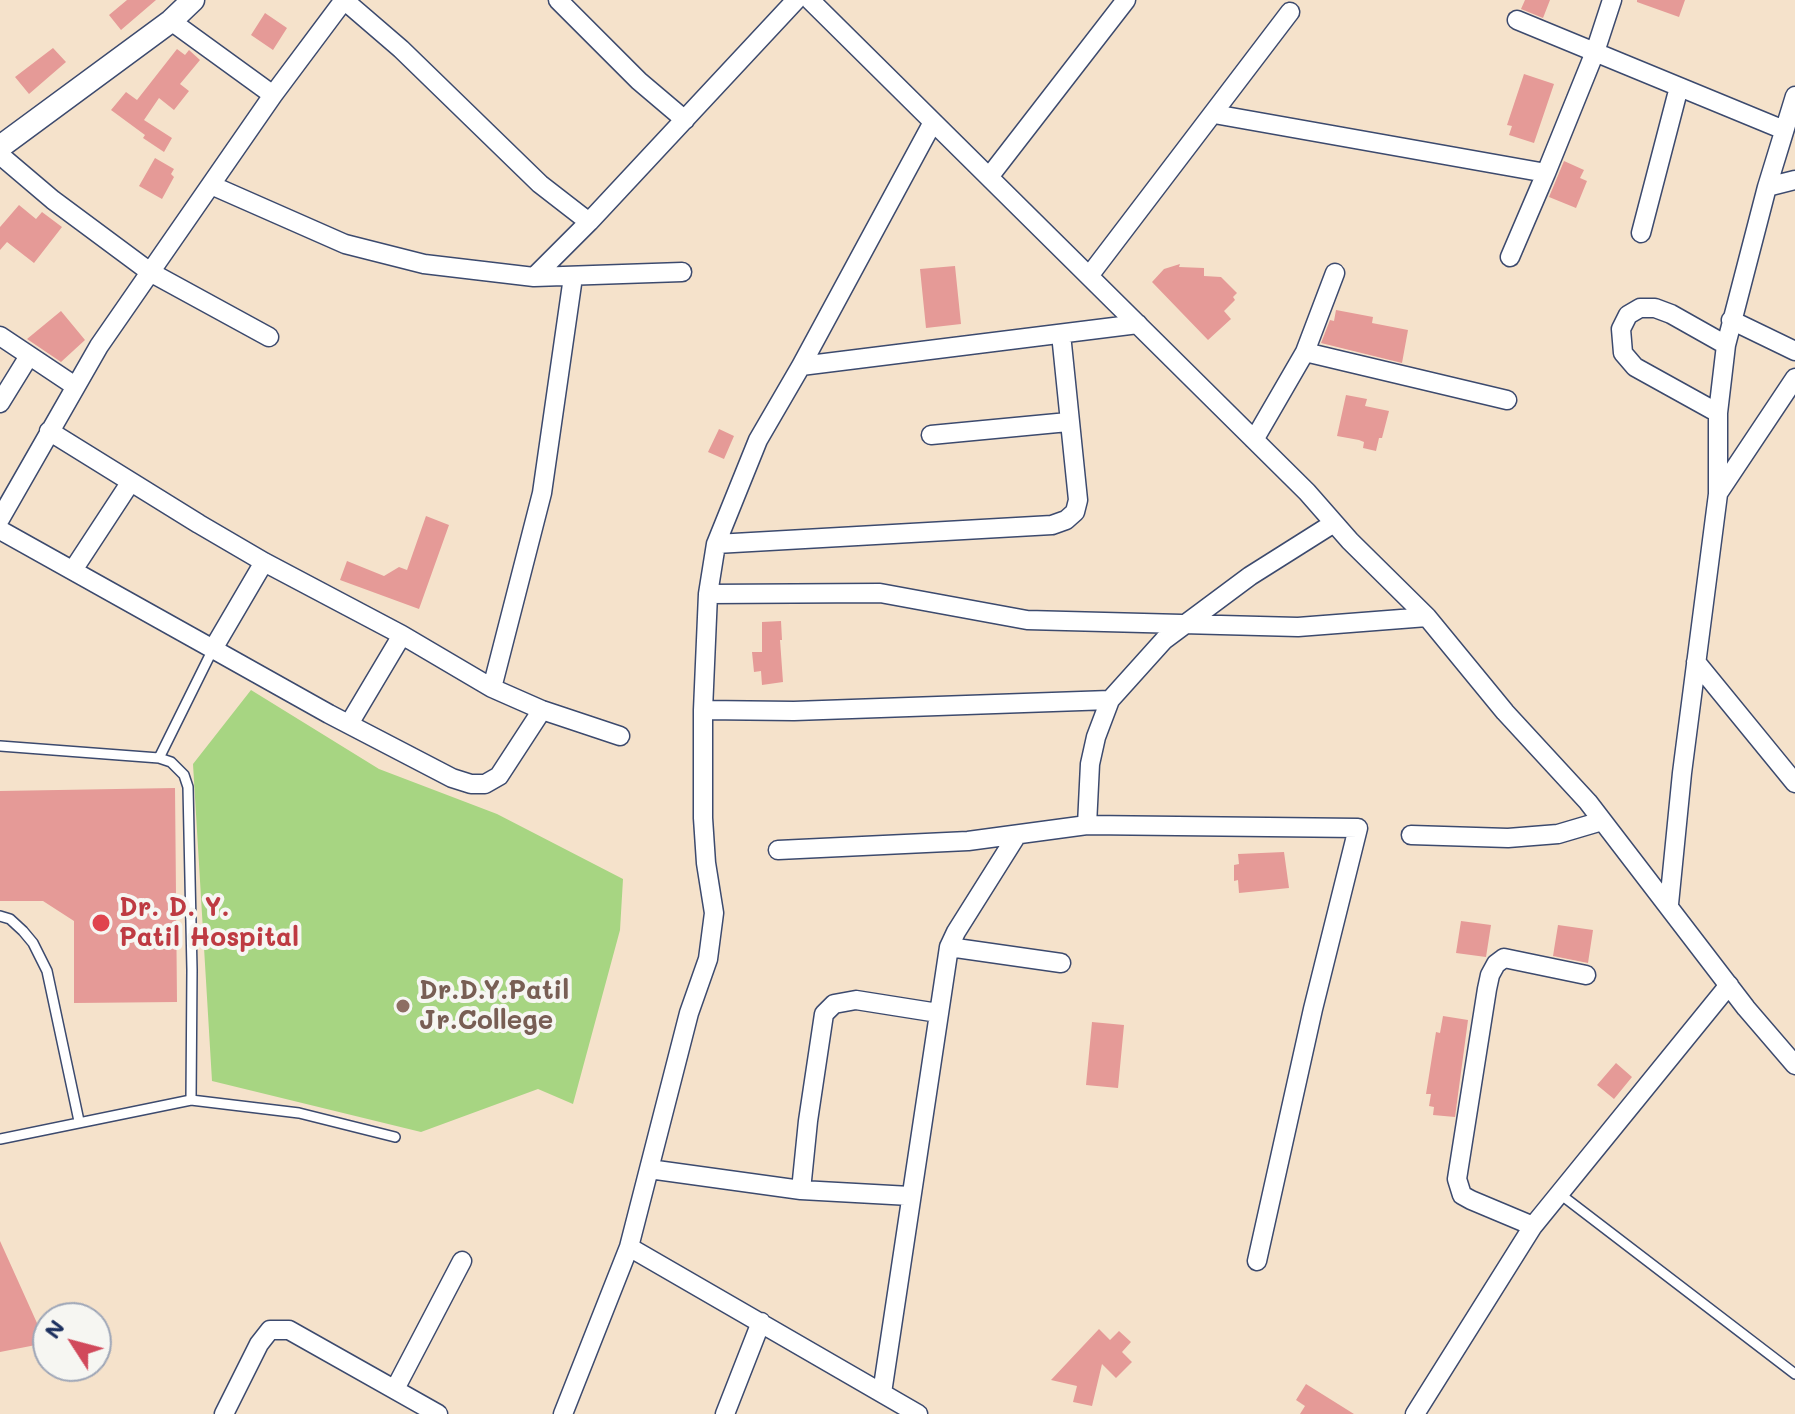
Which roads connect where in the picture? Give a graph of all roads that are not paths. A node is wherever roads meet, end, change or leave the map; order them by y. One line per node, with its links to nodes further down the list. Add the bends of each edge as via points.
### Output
1 (193, 0): 10 (street)
2 (344, 0): 13 (street); 26 (street, via 540,184)
3 (558, 0): 16 (street)
4 (796, 0): 16 (street)
5 (810, 0): 17 (street)
6 (1126, 0): 22 (street)
7 (1612, 0): 11 (street)
8 (1290, 12): 15 (street)
9 (1517, 20): 11 (street)
10 (171, 21): 13 (street); 19 (street)
11 (1595, 52): 12 (street); 21 (street)
12 (1679, 87): 18 (street); 27 (street)
13 (273, 95): 24 (street)
14 (1795, 96): 18 (street)
15 (1214, 114): 21 (street); 32 (street)
16 (685, 120): 26 (street)
17 (933, 122): 22 (street); 44 (street)
18 (1784, 130): 25 (street)
19 (0, 147)
20 (0, 155): 29 (street)
21 (1546, 173): 28 (street)
22 (989, 177): 32 (street)
23 (1795, 180): 25 (street)
24 (211, 185): 29 (street); 33 (street, via 345,244 424,264)
25 (1767, 187): 35 (street)
26 (589, 222): 33 (street)
27 (1641, 233)
28 (1510, 257)
29 (150, 272): 39 (street); 46 (street)
30 (682, 272): 34 (street)
31 (1335, 273): 42 (street)
32 (1089, 276): 36 (street)
33 (534, 277): 34 (street)
34 (573, 277): 68 (street, via 542,493)
35 (1731, 320): 40 (street); 41 (street)
36 (1138, 324): 37 (street); 53 (street)
37 (1061, 334): 44 (street); 50 (street)
38 (0, 336): 43 (street)
39 (269, 337)
40 (1726, 345): 49 (street); 49 (street, via 1655,308 1628,315 1621,329 1623,353 1635,367)
41 (1795, 351)
42 (1305, 352): 47 (street); 53 (street)
43 (29, 356): 46 (street); 48 (street)
44 (801, 366): 59 (street, via 758,440)
45 (1795, 378): 55 (street)
46 (75, 386): 51 (street)
47 (1507, 400)
48 (0, 403)
49 (1718, 413): 55 (street)
50 (1068, 422): 52 (street); 59 (street, via 1078,500 1075,512 1052,525)
51 (49, 431): 54 (street); 56 (street)
52 (931, 435)
53 (1254, 440): 57 (street)
54 (130, 483): 60 (street); 61 (street)
55 (1718, 494): 67 (street)
56 (0, 519)
57 (1334, 523): 63 (street); 64 (street)
58 (0, 530): 61 (street)
59 (716, 544): 62 (street)
60 (264, 562): 65 (street); 66 (street)
61 (73, 570): 66 (street)
62 (708, 594): 64 (street, via 880,593 1027,620); 71 (street)
63 (1427, 617): 64 (street, via 1298,627); 77 (street)
64 (1185, 623): 69 (street)
65 (402, 635): 68 (street); 72 (street)
66 (213, 649): 72 (street); 75 (lane)
67 (1696, 662): 76 (street); 82 (street)
68 (492, 688): 70 (street)
69 (1110, 700): 71 (street); 78 (street, via 1090,764)
70 (542, 710): 72 (street, via 509,764 485,784 452,778); 73 (street)
71 (703, 710): 94 (street, via 703,818 714,913 708,959)
72 (349, 724)
73 (620, 736)
74 (0, 746): 75 (lane)
75 (159, 758): 90 (lane, via 179,768 188,787)
76 (1795, 782)
77 (1602, 821): 80 (street, via 1558,834 1508,838); 82 (street)
78 (1087, 825): 79 (street); 101 (street, via 1358,828)
79 (1017, 835): 81 (street); 84 (street)
80 (1411, 835)
81 (778, 850)
82 (1669, 904): 87 (street)
83 (0, 916): 91 (lane, via 23,931 47,971)
84 (949, 947): 85 (street); 88 (street)
85 (1061, 963)
86 (1586, 975): 98 (street, via 1504,958 1496,964 1487,989 1457,1179 1462,1195)
87 (1729, 985): 89 (street); 96 (street)
88 (938, 1013): 95 (street, via 856,1000 834,1004 824,1014); 97 (street)
89 (1795, 1065)
90 (191, 1100): 91 (lane); 92 (lane, via 299,1113)
91 (79, 1121): 93 (lane)
92 (395, 1137)
93 (0, 1139)
94 (649, 1169): 95 (street); 99 (street)
95 (801, 1190): 97 (street)
96 (1560, 1194): 98 (street); 103 (lane)
97 (910, 1196): 105 (street)
98 (1533, 1226): 111 (street)
99 (629, 1247): 102 (street); 108 (street)
100 (462, 1261): 104 (street)
101 (1257, 1261)
102 (761, 1322): 105 (street); 109 (street)
103 (1795, 1374)
104 (395, 1389): 106 (street, via 289,1330 270,1330); 107 (street)
105 (882, 1393): 110 (street)
106 (224, 1414)
107 (438, 1414)
108 (563, 1414)
109 (725, 1414)
110 (918, 1414)
111 (1415, 1414)

